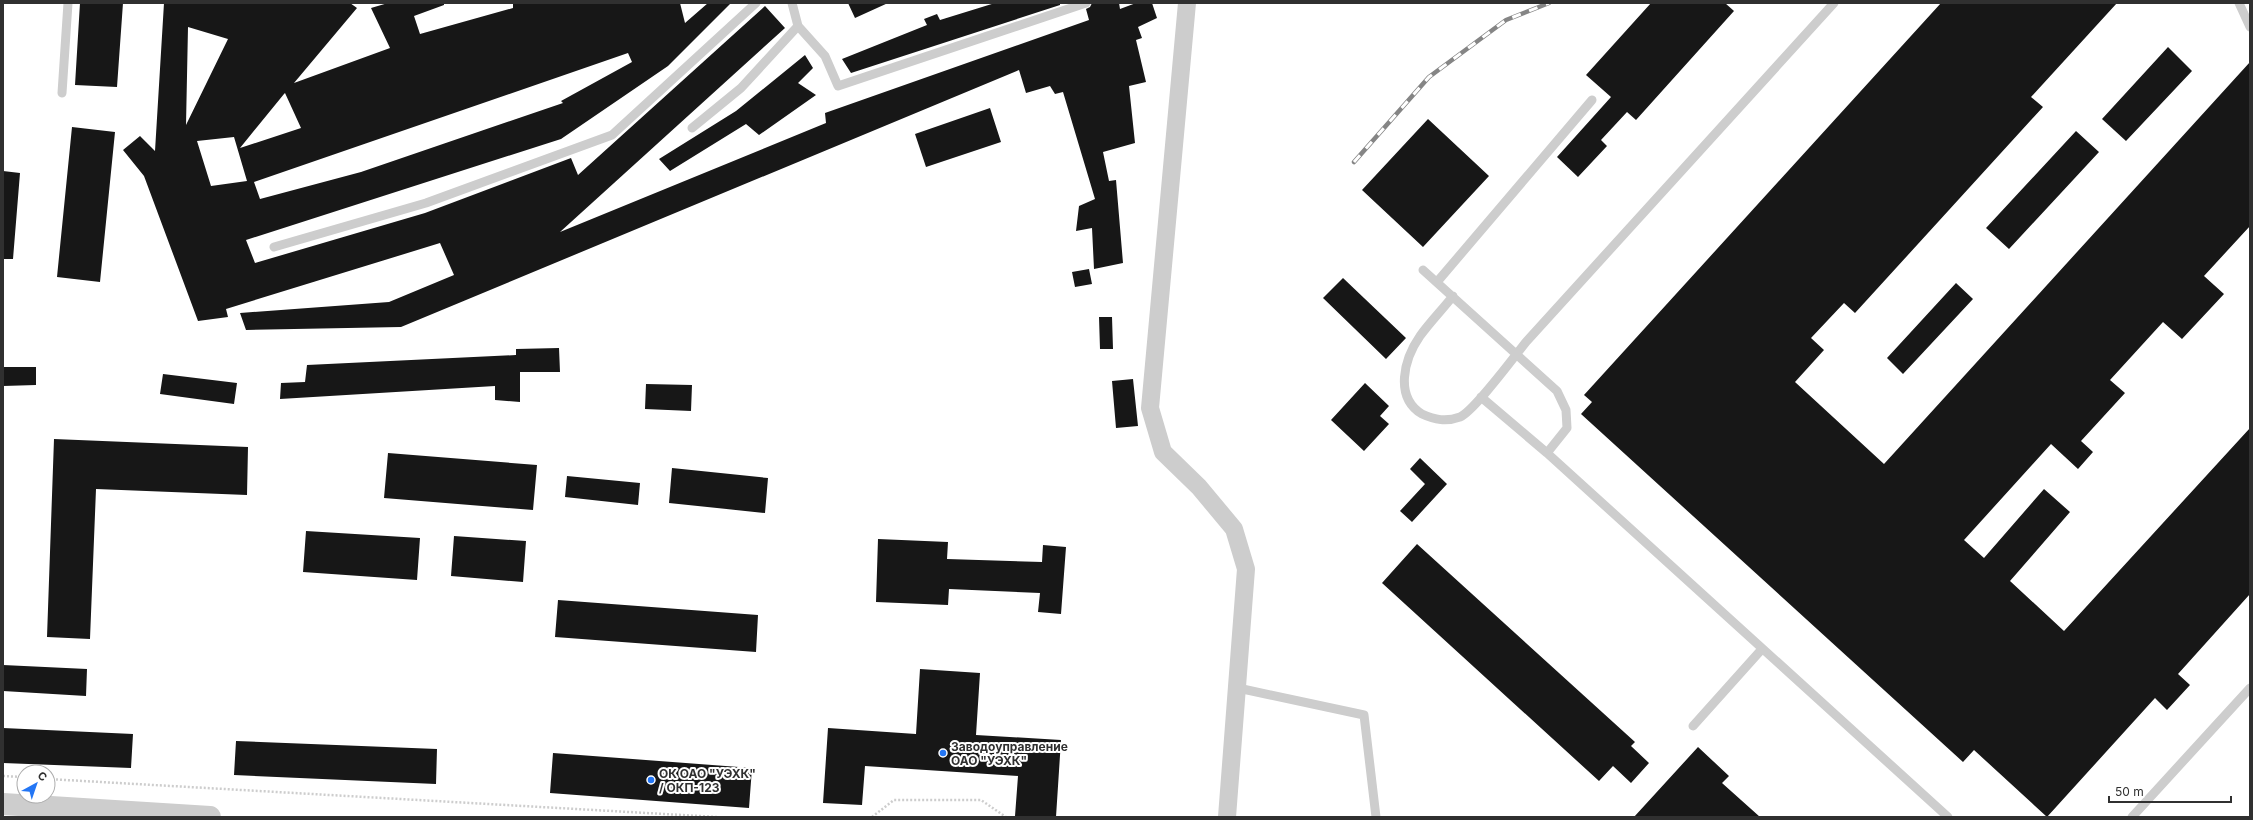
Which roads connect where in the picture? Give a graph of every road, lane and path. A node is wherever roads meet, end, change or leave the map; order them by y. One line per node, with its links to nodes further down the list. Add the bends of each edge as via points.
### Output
1 (68, 3): 10 (lane)
2 (756, 3): 13 (lane, via 612,135 426,203)
3 (792, 3): 8 (lane)
4 (1086, 3): 8 (lane, via 838,86 825,56)
5 (1187, 3): 21 (street, via 1150,408 1164,452 1199,487 1234,529 1246,569)
6 (1834, 3): 17 (lane)
7 (2239, 3): 9 (lane)
8 (798, 26): 12 (lane, via 741,88)
9 (2250, 27)
10 (62, 93)
11 (1592, 100): 15 (lane)
12 (692, 128)
13 (274, 247)
14 (1423, 270): 15 (lane)
15 (1436, 282): 16 (lane)
16 (1453, 296): 17 (lane); 18 (lane, via 1419,337 1412,351 1403,386 1406,398 1416,410 1433,420 1445,420 1461,416)
17 (1516, 354): 18 (lane); 19 (lane, via 1557,391 1566,410 1567,428)
18 (1481, 397): 19 (lane)
19 (1546, 453): 20 (lane)
20 (1762, 649): 23 (lane); 34 (lane)
21 (1238, 688): 32 (street); 33 (lane, via 1364,716)
22 (2250, 688): 35 (lane)
23 (1693, 726)
24 (3, 776): 25 (path)
25 (16, 777)
26 (56, 779): 29 (path)
27 (3, 804): 28 (street)
28 (210, 817)
29 (717, 817)
30 (872, 817): 31 (path, via 894,800 981,800)
31 (1006, 817)
32 (1227, 817)
33 (1376, 817)
34 (1948, 817)
35 (2132, 817)

